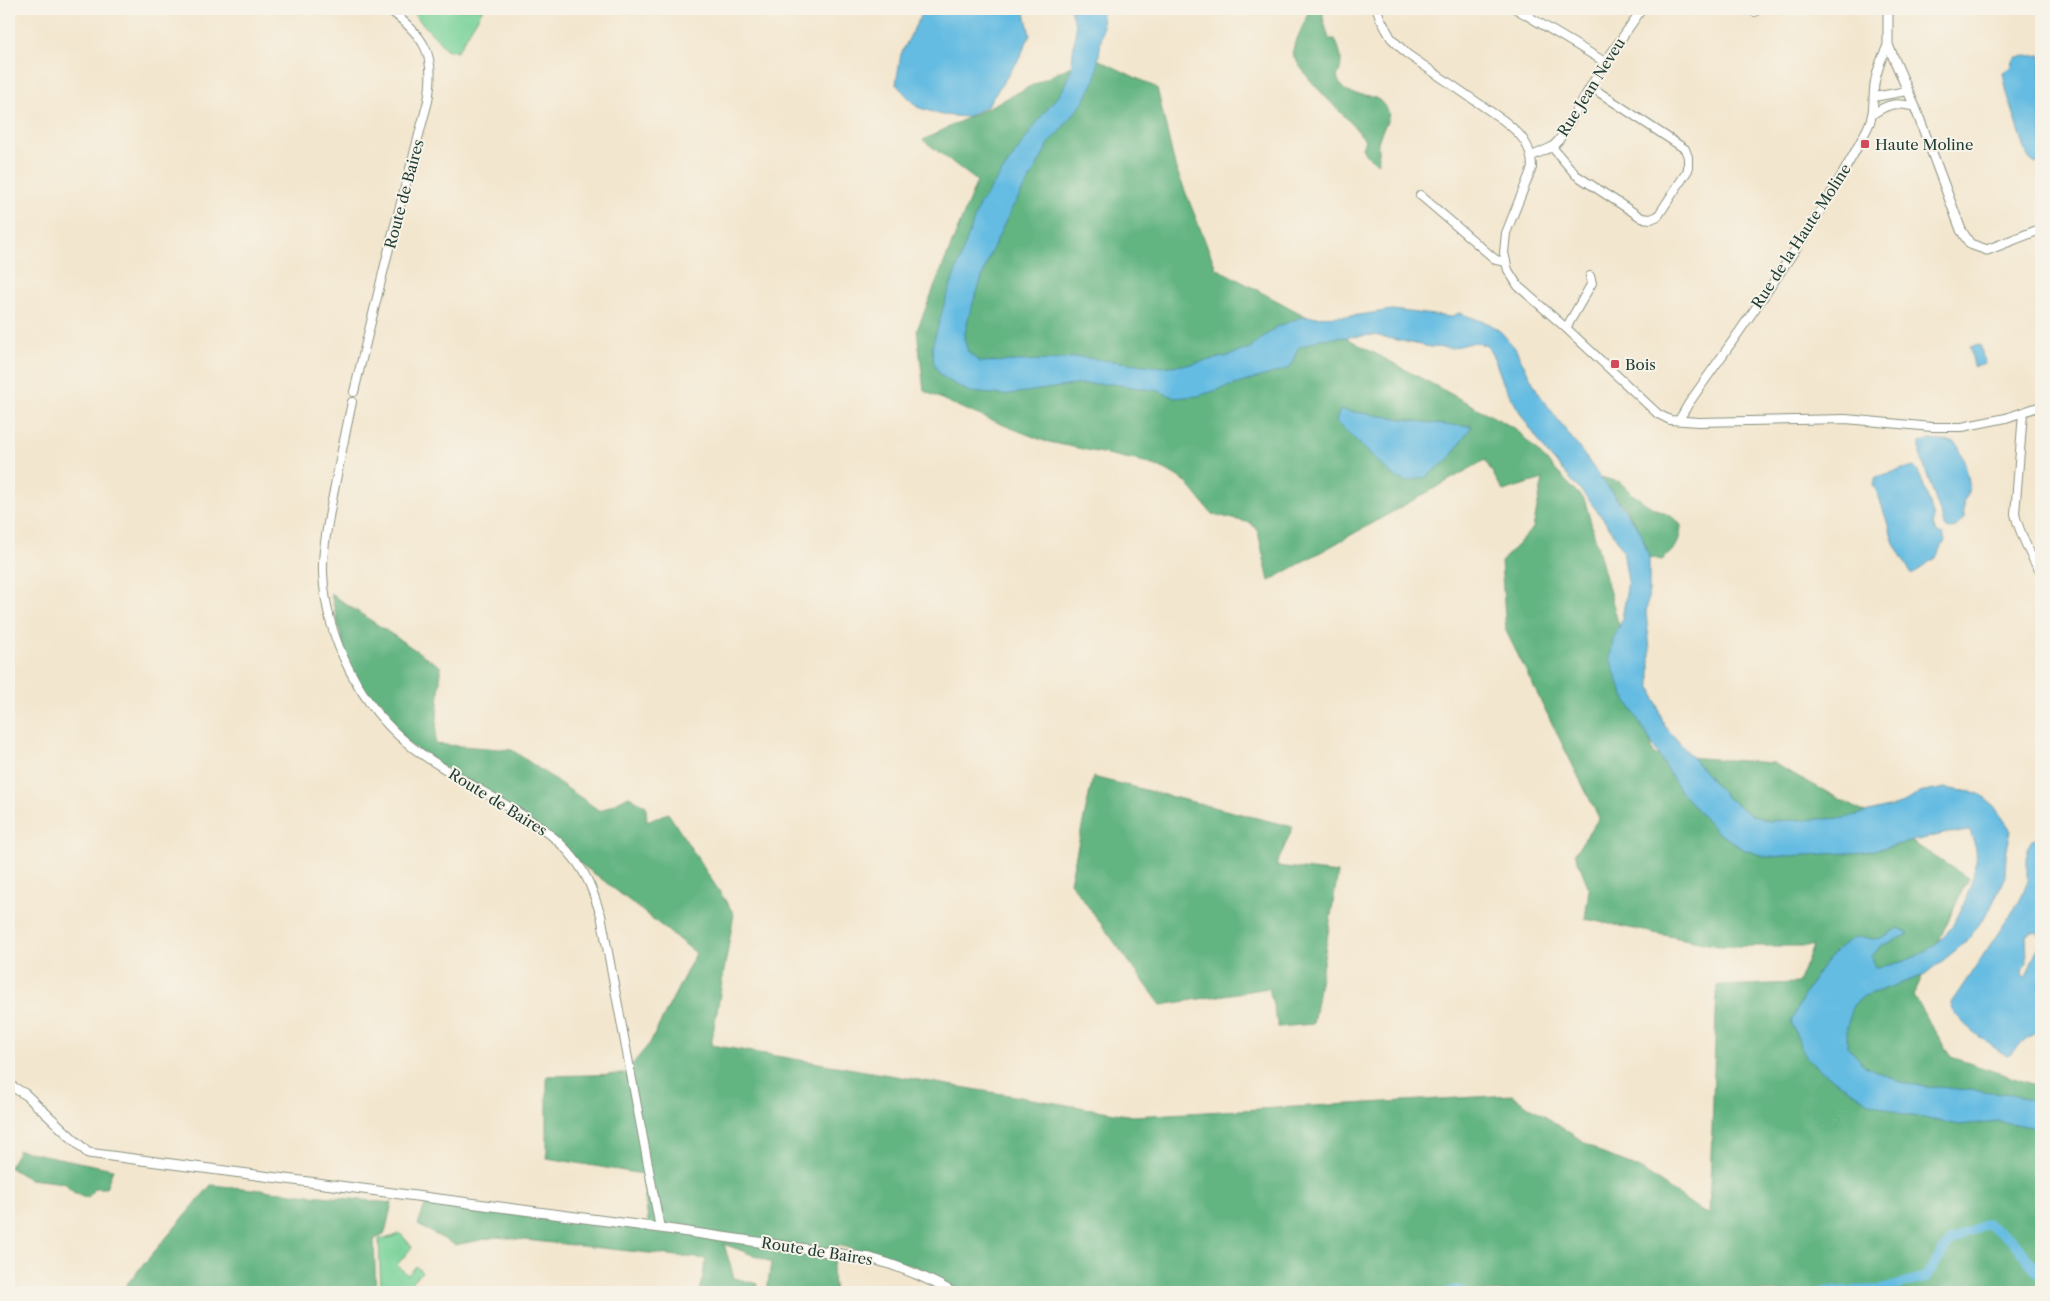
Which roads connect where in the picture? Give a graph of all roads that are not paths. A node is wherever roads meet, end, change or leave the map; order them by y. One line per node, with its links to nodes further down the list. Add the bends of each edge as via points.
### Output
1 (389, 9): 20 (street, Route de Baires, via 406,22 426,47 432,78)
2 (1377, 9): 14 (street, via 1384,28 1400,47 1518,132)
3 (1516, 9): 7 (street)
4 (1642, 9): 7 (street, Rue Jean Neveu)
5 (1888, 9): 6 (street, Rue de la Haute Moline)
6 (1888, 45): 9 (street); 10 (street, Rue de la Haute Moline, via 1875,81)
7 (1606, 62): 8 (street, Rue Jean Neveu)
8 (1591, 87): 13 (street, Rue Jean Neveu); 13 (street, via 1685,149 1688,170 1658,216 1642,218 1576,175)
9 (1907, 92): 10 (street); 11 (street)
10 (1874, 97): 12 (street, Rue de la Haute Moline)
11 (1915, 108): 12 (street, via 1893,104); 16 (street, via 1961,230 1970,244 1986,250)
12 (1873, 114): 24 (street, Rue de la Haute Moline, via 1814,221)
13 (1552, 147): 14 (street, Rue Jean Neveu)
14 (1532, 156): 17 (street, via 1532,168 1506,233)
15 (1420, 195): 17 (street, via 1496,260)
16 (2041, 229)
17 (1506, 262): 19 (street, via 1518,286)
18 (1590, 276): 19 (street, via 1592,283)
19 (1566, 328): 24 (street, via 1658,414)
20 (354, 392)
21 (352, 402): 27 (street, Route de Baires, via 329,517 323,573 328,606 344,659 370,703 410,745 538,824 569,853 589,882 601,915)
22 (2041, 406): 23 (street)
23 (2024, 413): 24 (street, via 1962,428 1846,419); 25 (street, via 2015,514 2018,527)
24 (1679, 420)
25 (2041, 572)
26 (9, 1085): 27 (street, Route de Baires, via 25,1094 88,1153)
27 (660, 1228): 28 (street, Route de Baires, via 870,1258 890,1263)
28 (952, 1292)

